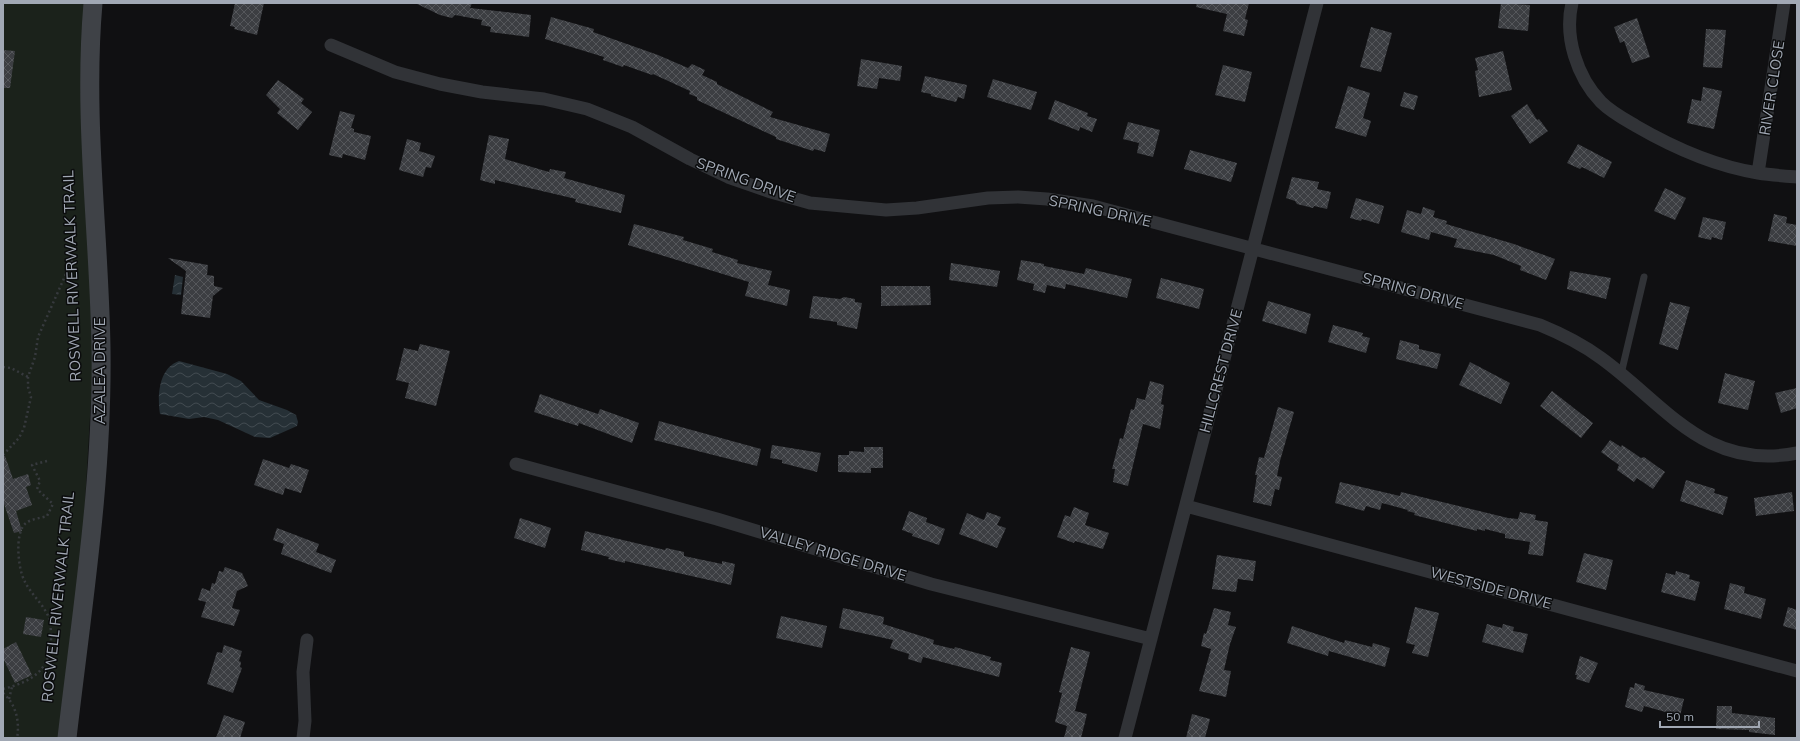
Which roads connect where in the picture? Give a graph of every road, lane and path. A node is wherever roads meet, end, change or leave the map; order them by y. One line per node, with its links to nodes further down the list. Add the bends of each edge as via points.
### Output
1 (93, 3): 27 (street, AZALEA DRIVE, via 89,64 101,346 101,417 96,490)
2 (1317, 3): 8 (street, HILLCREST DRIVE)
3 (1572, 3): 6 (street, via 1570,30 1575,60 1589,87 1601,102 1616,114 1666,143 1713,162)
4 (1784, 3): 6 (street, RIVER CLOSE)
5 (331, 45): 8 (street, SPRING DRIVE, via 395,72 440,84 544,99 587,109 632,127 728,177 810,203 886,210 988,198 1047,199 1093,206)
6 (1758, 173): 7 (street)
7 (1797, 177)
8 (1253, 249): 12 (street, SPRING DRIVE, via 1540,325 1583,345); 18 (street, HILLCREST DRIVE)
9 (73, 258): 13 (path, via 38,336 36,357)
10 (1644, 277): 12 (lane)
11 (3, 367): 13 (path, via 11,368)
12 (1621, 374): 14 (street, SPRING DRIVE, via 1671,418 1693,434 1717,446 1757,457)
13 (28, 377): 15 (path, via 31,397 24,428 19,438)
14 (1797, 453)
15 (3, 455)
16 (47, 461): 22 (path, via 32,465 40,482 37,489 53,504 47,516 26,523 18,550 24,581 48,617 51,633 50,650 46,664 37,675)
17 (516, 464): 19 (street, VALLEY RIDGE DRIVE, via 717,519 931,584)
18 (1186, 506): 19 (street, HILLCREST DRIVE); 21 (street, WESTSIDE DRIVE)
19 (1151, 639): 29 (street, HILLCREST DRIVE)
20 (307, 640): 28 (street, via 303,672)
21 (1797, 671)
22 (12, 686): 23 (path); 25 (path)
23 (3, 689)
24 (3, 693): 25 (path)
25 (8, 699): 26 (path, via 16,713)
26 (17, 738)
27 (67, 738)
28 (303, 738)
29 (1125, 738)

